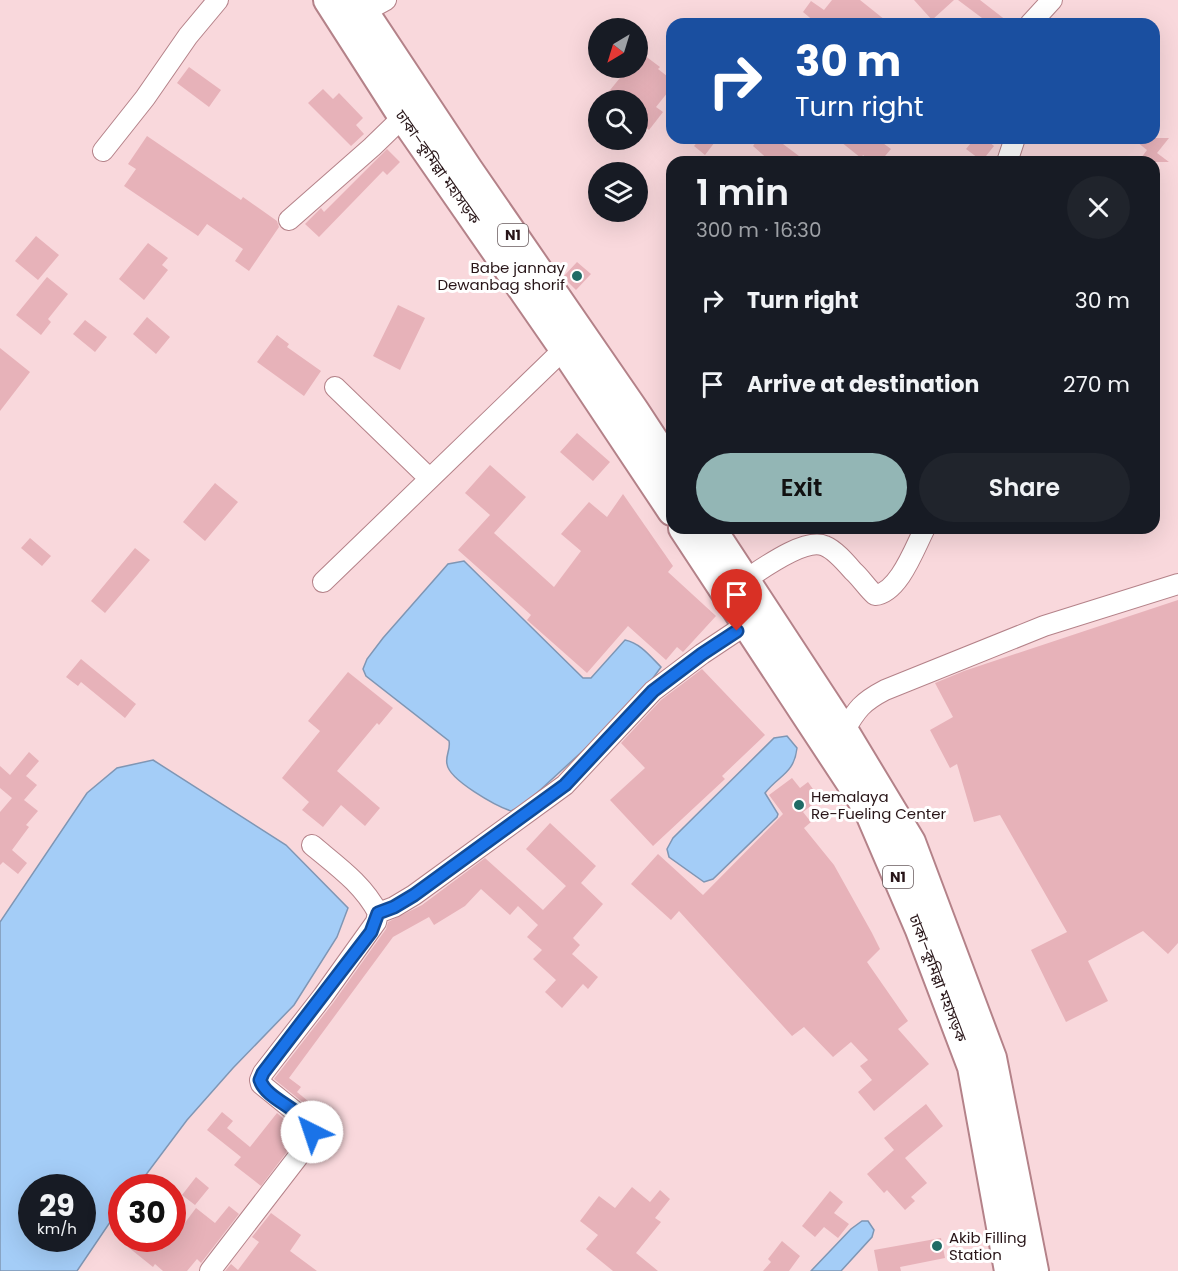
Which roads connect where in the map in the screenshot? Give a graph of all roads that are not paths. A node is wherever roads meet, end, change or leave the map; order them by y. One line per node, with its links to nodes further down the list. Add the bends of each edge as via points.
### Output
1 (218, 0): 7 (street)
2 (328, 0): 6 (highway, ঢাকা–কুমিল্লা মহাসড়ক / N1)
3 (1052, 0): 5 (street)
4 (369, 4): 11 (highway, ঢাকা–কুমিল্লা মহাসড়ক / N1, via 468,169)
5 (1036, 18)
6 (403, 117): 8 (street); 9 (highway, ঢাকা–কুমিল্লা মহাসড়ক / N1)
7 (103, 151)
8 (289, 220)
9 (564, 348): 12 (street); 13 (highway, ঢাকা–কুমিল্লা মহাসড়ক / N1)
10 (335, 387): 12 (street)
11 (666, 459)
12 (429, 478): 18 (street)
13 (666, 502)
14 (687, 534): 20 (highway, ঢাকা–কুমিল্লা মহাসড়ক / N1)
15 (715, 534): 17 (highway, ঢাকা–কুমিল্লা মহাসড়ক / N1)
16 (922, 534): 17 (street, via 904,570 881,594 875,595 824,546 811,544)
17 (745, 580): 21 (highway, ঢাকা–কুমিল্লা মহাসড়ক / N1)
18 (323, 582)
19 (1178, 584): 21 (street, via 1044,626 885,690 867,699)
20 (747, 624): 23 (street, via 653,691 584,766 542,804 414,895); 25 (highway, ঢাকা–কুমিল্লা মহাসড়ক / N1, via 868,808 920,930 972,1067)
21 (844, 731): 26 (highway, ঢাকা–কুমিল্লা মহাসড়ক / N1, via 911,842 992,1058)
22 (312, 845): 23 (street, via 353,879)
23 (378, 913): 24 (street, via 371,932 263,1073 261,1084 311,1127 311,1140)
24 (210, 1271)
25 (1009, 1271)
26 (1034, 1271)

